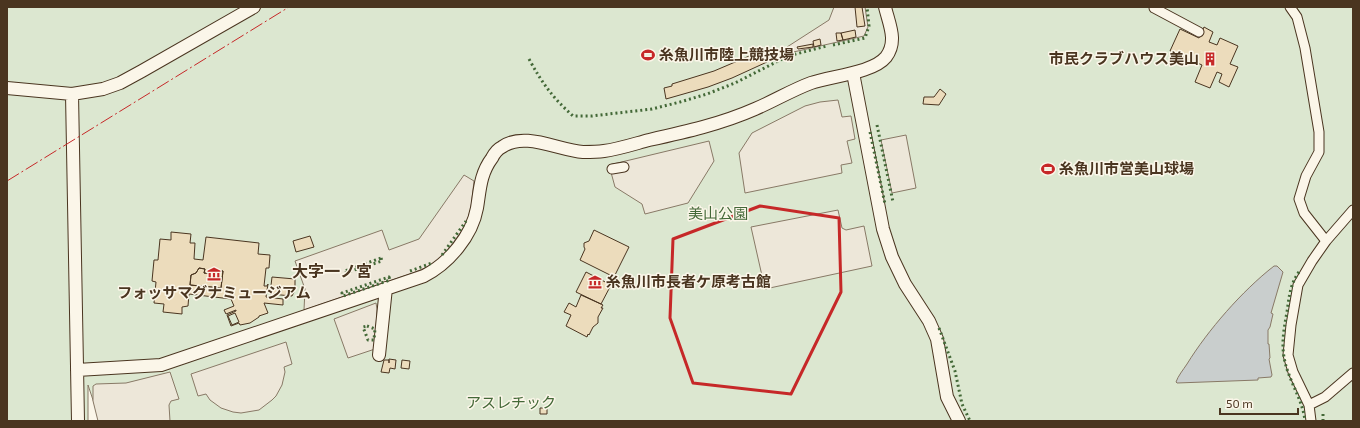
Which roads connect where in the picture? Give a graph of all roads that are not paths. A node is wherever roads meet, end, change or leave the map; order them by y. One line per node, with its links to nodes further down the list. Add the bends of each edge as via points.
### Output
1 (254, 7): 8 (street, via 120,83 103,90)
2 (885, 7): 6 (street, via 892,32 890,50 879,63)
3 (1155, 7): 5 (street)
4 (1290, 7): 12 (street, via 1297,17 1305,48 1319,132 1319,152 1306,176 1299,199 1304,213)
5 (1199, 32)
6 (853, 73): 13 (street, via 807,85 723,122 605,151 582,152 523,140 501,147 482,175 472,223 448,259 424,276); 19 (street, via 883,229 892,257 905,284 929,321 937,339 947,397)
7 (7, 88): 8 (street)
8 (72, 94): 15 (street)
9 (624, 167): 10 (street)
10 (612, 169)
11 (1353, 210): 12 (street)
12 (1326, 241): 17 (street, via 1298,285 1291,325 1288,355)
13 (386, 288): 14 (street); 15 (street, via 161,364)
14 (379, 355)
15 (77, 370): 18 (street)
16 (1353, 373): 17 (street, via 1325,397)
17 (1309, 405): 20 (street)
18 (78, 421)
19 (959, 421)
20 (1310, 421)

